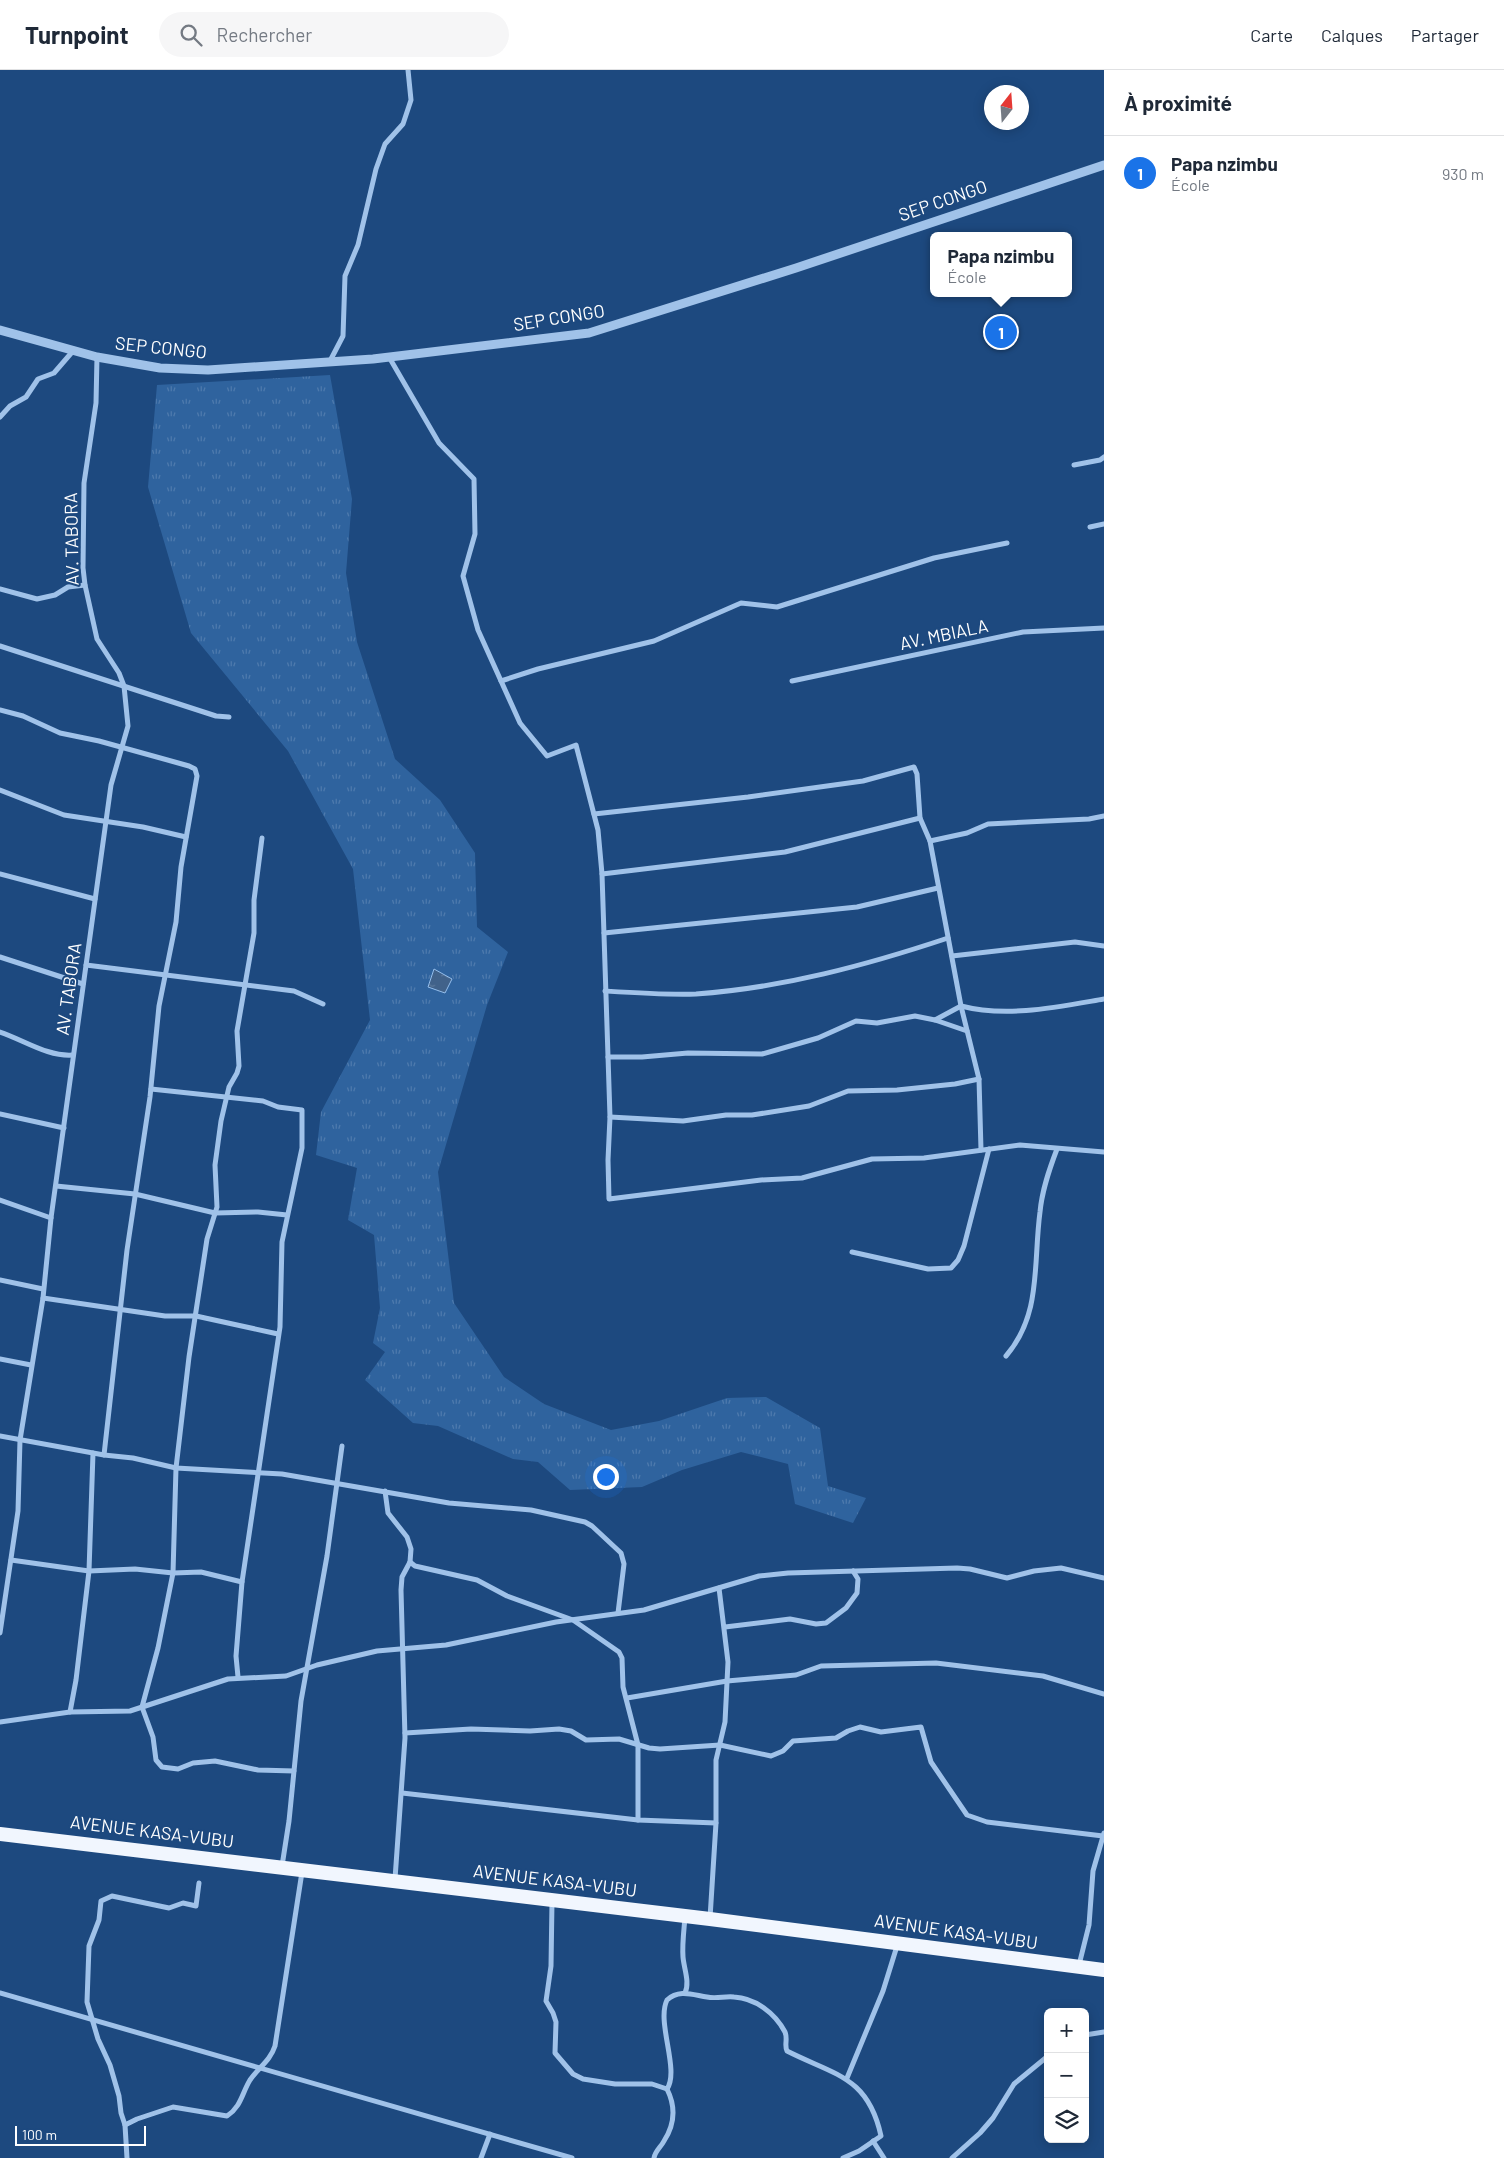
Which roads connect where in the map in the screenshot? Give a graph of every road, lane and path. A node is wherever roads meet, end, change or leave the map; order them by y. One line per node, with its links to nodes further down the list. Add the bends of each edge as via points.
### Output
1 (408, 70): 7 (street, via 411,100 403,124 385,144 376,169 358,245 345,276 343,336)
2 (1104, 164): 6 (street, SEP CONGO, via 796,268 589,333)
3 (0, 330): 4 (street, SEP CONGO)
4 (73, 351): 5 (street, SEP CONGO); 8 (street, via 54,373 38,379 26,397 10,406)
5 (97, 357): 7 (street, SEP CONGO, via 160,368 208,370); 14 (street, AV. TABORA, via 96,403 84,483)
6 (389, 357): 7 (street, SEP CONGO); 18 (street, via 439,443 474,479 475,534 463,576 478,630)
7 (330, 362)
8 (0, 417)
9 (1104, 457): 10 (street)
10 (1074, 465)
11 (1104, 524): 12 (street)
12 (1090, 527)
13 (1007, 543): 18 (street, via 934,558 777,607 742,603 654,641)
14 (85, 585): 15 (street, via 37,599); 20 (street, AV. TABORA, via 97,639)
15 (0, 589)
16 (1104, 628): 19 (street, AV. MBIALA, via 1023,632)
17 (0, 646): 20 (street)
18 (502, 681): 25 (street, via 520,723 547,756 576,745)
19 (792, 681)
20 (124, 686): 22 (street, via 216,716); 23 (street, AV. TABORA, via 128,726)
21 (0, 710): 23 (street, via 23,716 60,733)
22 (229, 717)
23 (121, 747): 28 (street, AV. TABORA); 29 (street, via 194,769 197,778)
24 (0, 790): 28 (street, via 64,815)
25 (594, 814): 27 (street, via 863,781 914,767); 33 (street)
26 (1104, 816): 31 (street, via 988,824 967,833)
27 (920, 818): 31 (street); 33 (street, via 785,852)
28 (106, 821): 29 (street); 35 (street, AV. TABORA)
29 (186, 837): 42 (street, via 176,922)
30 (262, 838): 44 (street, via 254,900 254,933)
31 (930, 841): 34 (street)
32 (0, 874): 35 (street)
33 (602, 874): 36 (street)
34 (938, 888): 36 (street, via 857,907); 37 (street)
35 (95, 898): 41 (street, AV. TABORA)
36 (604, 933): 45 (street)
37 (948, 938): 39 (street); 45 (street, via 896,955 737,990 648,994)
38 (1104, 946): 39 (street, via 1075,942)
39 (952, 956): 48 (street)
40 (0, 957): 43 (street)
41 (86, 965): 42 (street); 43 (street, AV. TABORA)
42 (165, 974): 44 (street); 55 (street)
43 (83, 984): 52 (street, AV. TABORA)
44 (245, 984): 47 (street, via 294,991); 56 (street, via 237,1031 239,1066)
45 (606, 991): 53 (street)
46 (1104, 999): 48 (street, via 1062,1007 1009,1010)
47 (323, 1004)
48 (961, 1006): 49 (street); 50 (street)
49 (935, 1020): 50 (street); 53 (street, via 915,1016 877,1023 856,1021 818,1038 762,1054)
50 (967, 1031): 54 (street)
51 (0, 1032): 52 (street, via 52,1053)
52 (73, 1055): 59 (street, AV. TABORA)
53 (608, 1057): 58 (street)
54 (978, 1079): 58 (street, via 897,1090 848,1091 809,1106 752,1115 682,1121); 62 (street)
55 (151, 1089): 56 (street); 65 (street)
56 (226, 1098): 67 (street, via 215,1165 218,1198); 68 (street, via 263,1101 302,1110 302,1148)
57 (0, 1114): 59 (street)
58 (610, 1118): 62 (street, via 609,1199 760,1180 802,1178 872,1159 924,1158)
59 (64, 1128): 64 (street, AV. TABORA)
60 (989, 1149): 61 (street, via 1020,1145); 62 (street); 70 (street, via 964,1246 951,1268 928,1269)
61 (1056, 1149): 63 (street); 77 (street, via 1042,1194 1031,1310 1018,1341)
62 (981, 1150)
63 (1104, 1152)
64 (56, 1186): 65 (street); 69 (street, AV. TABORA)
65 (135, 1194): 67 (street); 74 (street)
66 (0, 1200): 69 (street)
67 (215, 1213): 68 (street); 75 (street, via 209,1229)
68 (287, 1215): 76 (street, via 282,1242 282,1310)
69 (51, 1218): 72 (street, AV. TABORA)
70 (852, 1252)
71 (0, 1280): 72 (street)
72 (43, 1289): 73 (street, AV. TABORA)
73 (43, 1298): 74 (street); 79 (street, AV. TABORA)
74 (122, 1309): 75 (street, via 166,1316); 84 (street)
75 (196, 1316): 76 (street); 85 (street)
76 (278, 1334): 86 (street)
77 (1006, 1356)
78 (0, 1359): 79 (street)
79 (31, 1365): 81 (street, AV. TABORA)
80 (0, 1436): 81 (street)
81 (20, 1440): 83 (street); 89 (street, AV. TABORA, via 18,1512)
82 (342, 1446): 87 (street)
83 (93, 1453): 84 (street); 91 (street)
84 (104, 1455): 85 (street)
85 (176, 1468): 86 (street); 93 (street)
86 (258, 1472): 87 (street); 95 (street)
87 (337, 1484): 88 (street); 102 (street)
88 (385, 1490): 90 (street, via 388,1513 407,1537 411,1549); 97 (street, via 449,1503 531,1510 592,1526 621,1553 624,1564)
89 (11, 1560): 91 (street); 100 (street, AV. TABORA)
90 (410, 1562): 98 (street, via 415,1566 477,1580 507,1596); 101 (street, via 402,1577)
91 (89, 1571): 93 (street, via 135,1569); 108 (street)
92 (853, 1571): 94 (street, via 970,1569 1007,1578 1061,1568); 96 (street, via 760,1576); 99 (street, via 858,1579 857,1593 846,1608 826,1623 790,1619)
93 (173, 1573): 95 (street, via 201,1572); 107 (street)
94 (1104, 1578)
95 (242, 1582): 103 (street, via 236,1656)
96 (719, 1588): 97 (street, via 650,1609); 99 (street)
97 (618, 1613): 98 (street)
98 (572, 1620): 101 (street, via 446,1645); 106 (street, via 619,1652)
99 (726, 1627): 104 (street)
100 (0, 1632)
101 (403, 1649): 102 (street, via 350,1656); 110 (street)
102 (305, 1671): 103 (street, via 281,1677); 113 (street)
103 (238, 1677): 107 (street)
104 (727, 1681): 105 (street, via 796,1675 821,1666 936,1663 1043,1676); 106 (street); 112 (street)
105 (1104, 1694)
106 (627, 1698): 111 (street)
107 (142, 1707): 108 (street, via 118,1712); 113 (street, via 153,1737 156,1760 162,1767 178,1769 193,1762 215,1761 258,1770)
108 (70, 1712): 109 (street)
109 (0, 1722)
110 (405, 1733): 111 (street, via 559,1728 571,1731 583,1740 619,1739); 114 (street)
111 (638, 1745): 112 (street, via 660,1748); 115 (street)
112 (720, 1745): 116 (street, via 716,1760); 118 (street, via 770,1756 783,1752 793,1741 836,1738 854,1728 881,1732 921,1727 931,1762 967,1815 987,1822)
113 (294, 1771): 119 (street)
114 (402, 1794): 115 (street); 121 (street)
115 (638, 1820): 116 (street)
116 (716, 1823): 125 (street)
117 (0, 1834): 119 (highway, AVENUE KASA-VUBU)
118 (1104, 1835): 127 (street, via 1092,1878 1089,1925)
119 (282, 1867): 120 (highway, AVENUE KASA-VUBU)
120 (302, 1869): 121 (highway, AVENUE KASA-VUBU); 135 (street, via 275,2046)
121 (394, 1880): 123 (highway, AVENUE KASA-VUBU)
122 (199, 1883): 131 (street, via 196,1906 183,1903 169,1908 112,1896 101,1901 100,1920 89,1946 86,1968 87,2002)
123 (552, 1899): 124 (highway, AVENUE KASA-VUBU); 137 (street, via 551,1966 546,2002 556,2022 556,2055 583,2080 652,2084)
124 (684, 1915): 125 (highway, AVENUE KASA-VUBU); 130 (street, via 687,1984)
125 (710, 1918): 126 (highway, AVENUE KASA-VUBU)
126 (898, 1944): 127 (highway, AVENUE KASA-VUBU); 136 (street, via 884,1991)
127 (1078, 1967): 128 (highway, AVENUE KASA-VUBU)
128 (1104, 1970)
129 (0, 1993): 131 (street)
130 (684, 1993): 136 (street, via 755,2001 784,2031 787,2051); 137 (street, via 670,1996 664,2005 671,2077)
131 (94, 2018): 135 (street); 138 (street)
132 (1104, 2032): 133 (street)
133 (1089, 2034)
134 (1044, 2059): 147 (street, via 1014,2084 980,2134)
135 (262, 2068): 138 (street, via 248,2084 240,2104 227,2116 173,2107); 139 (street)
136 (847, 2078): 140 (street, via 863,2093 879,2124 881,2136)
137 (667, 2089): 144 (street, via 673,2120)
138 (125, 2125): 141 (street)
139 (490, 2134): 142 (street); 143 (street)
140 (873, 2142): 145 (street); 146 (street)
141 (127, 2158)
142 (481, 2158)
143 (572, 2158)
144 (654, 2158)
145 (843, 2158)
146 (884, 2158)
147 (952, 2158)

